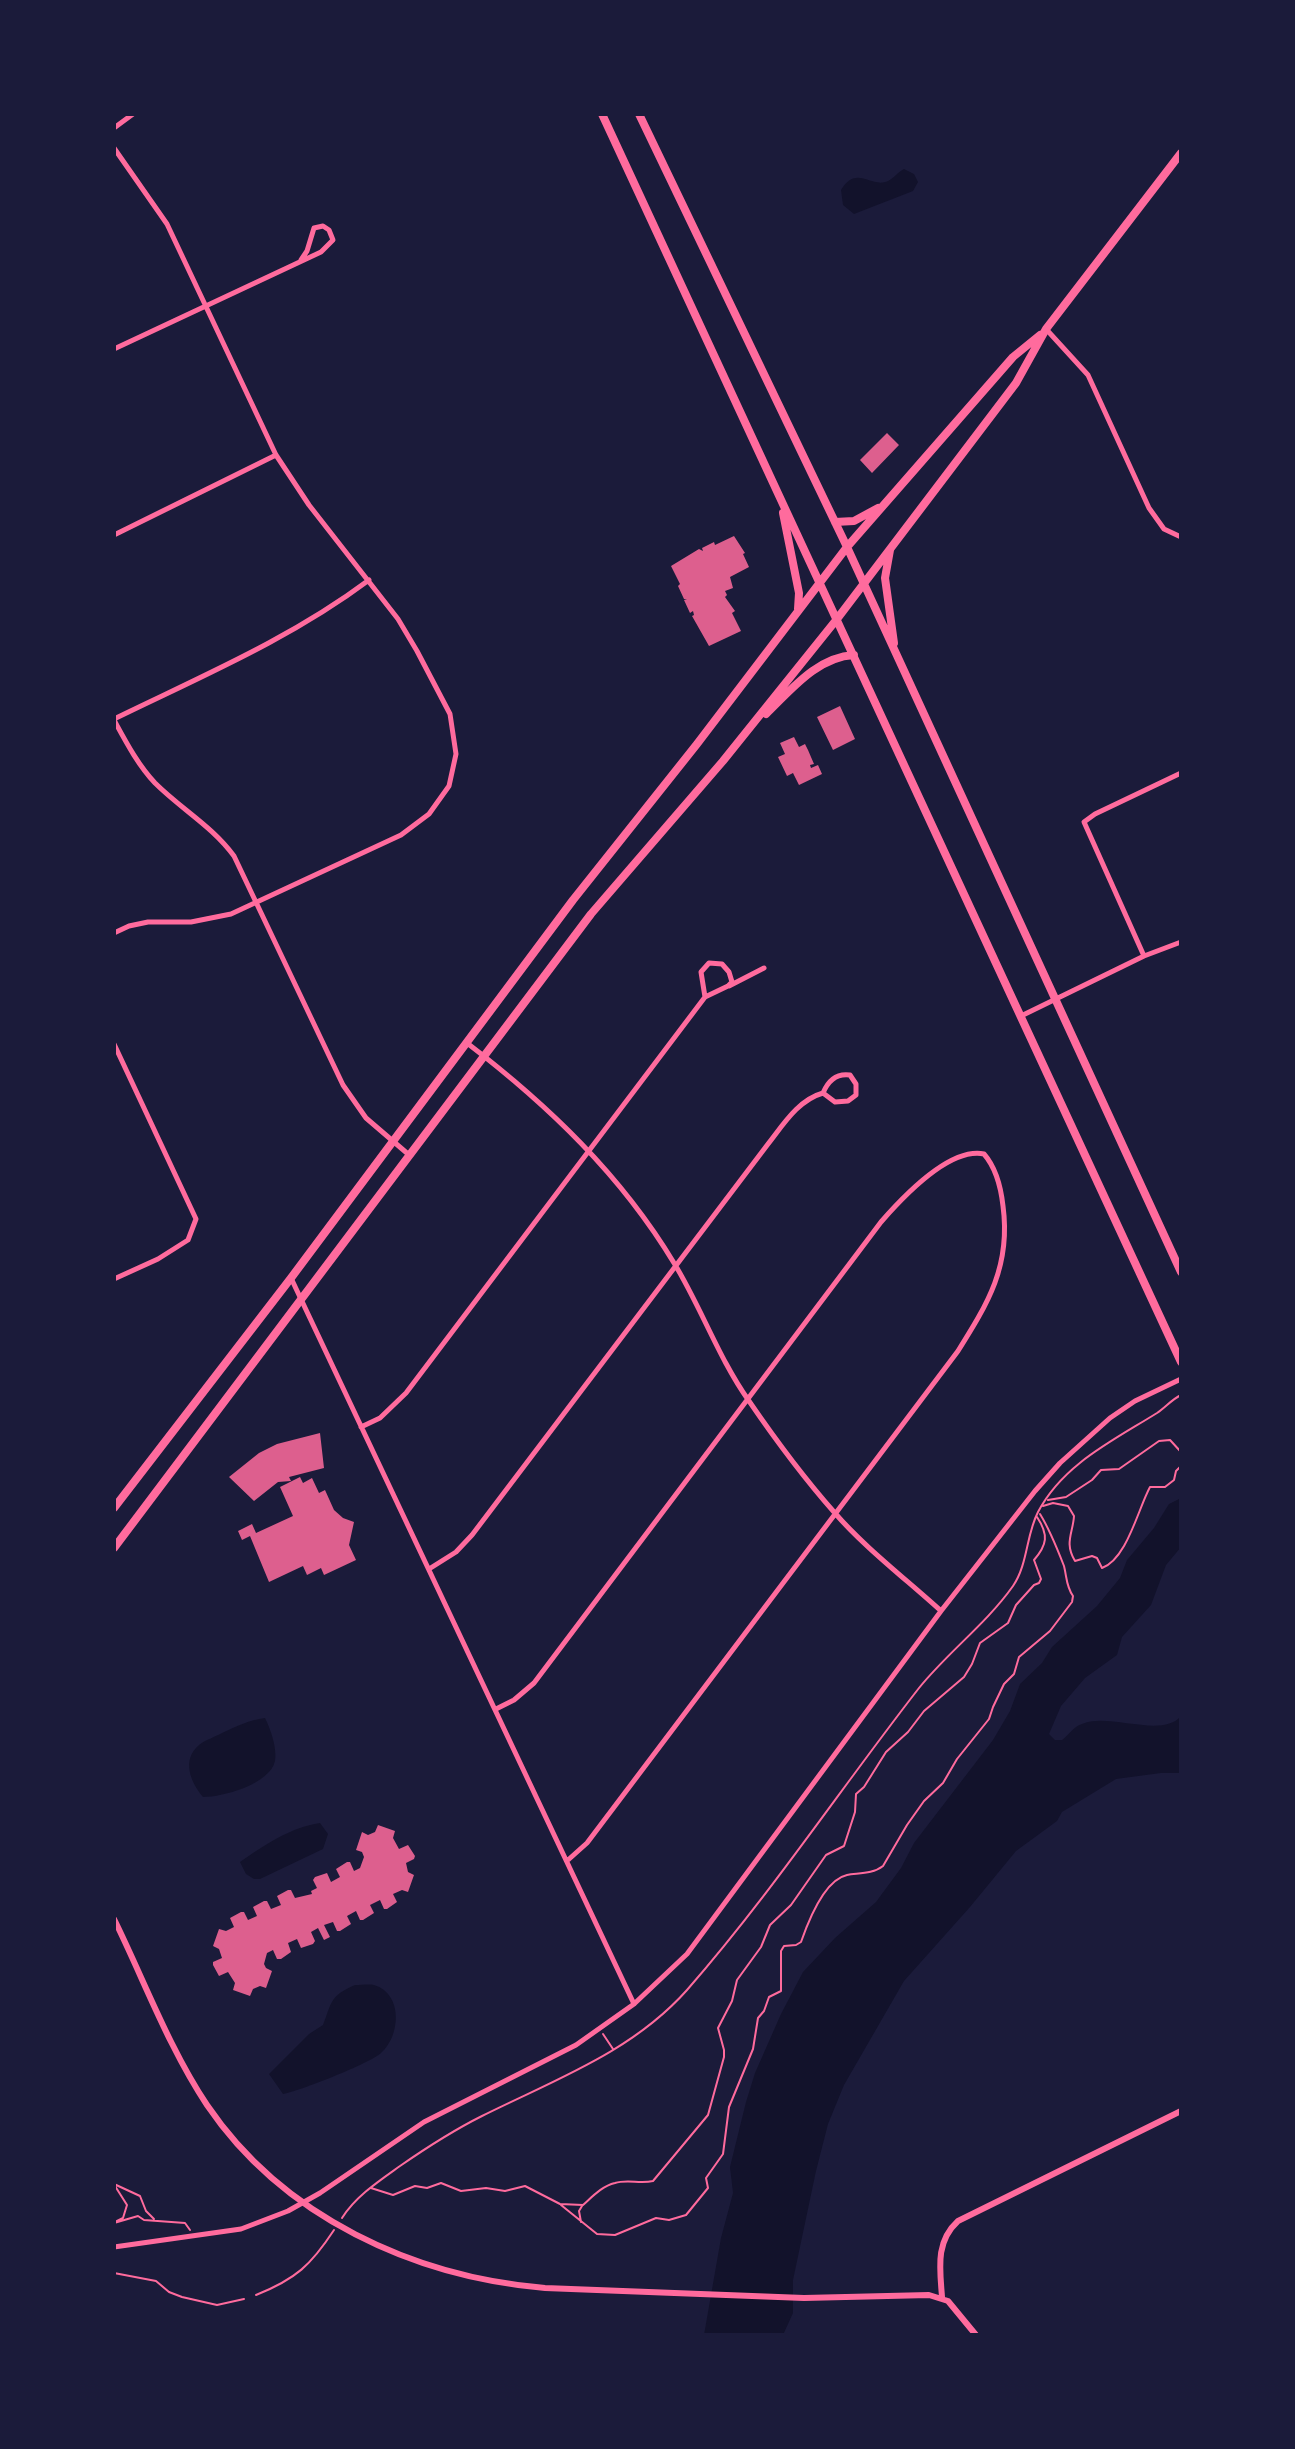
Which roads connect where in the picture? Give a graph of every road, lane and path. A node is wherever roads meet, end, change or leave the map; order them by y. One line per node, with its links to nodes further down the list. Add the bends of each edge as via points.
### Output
1 (133, 114): 4 (street)
2 (602, 114): 12 (main road)
3 (639, 114): 14 (main road)
4 (114, 128)
5 (114, 148): 8 (street, via 167,224)
6 (1181, 153): 9 (main road)
7 (301, 260): 7 (street, via 327,249 333,240 329,230 314,228); 8 (street)
8 (204, 306): 10 (street); 11 (street)
9 (1046, 329): 13 (main road, via 1013,357); 16 (street, via 1088,375 1149,508 1164,529); 17 (main road, via 1016,383)
10 (114, 349)
11 (276, 455): 15 (street); 19 (street)
12 (781, 500): 21 (main road); 22 (main road)
13 (886, 504): 14 (main road, via 854,521); 18 (main road)
14 (835, 522): 18 (main road)
15 (114, 535)
16 (1181, 537)
17 (891, 546): 20 (main road); 24 (main road, via 885,578)
18 (847, 547): 20 (main road); 21 (main road)
19 (369, 580): 26 (street, via 295,630); 29 (street, via 417,651 450,714 456,754 449,786 429,814 401,835)
20 (863, 583): 23 (main road); 24 (main road)
21 (820, 584): 22 (main road); 23 (main road)
22 (798, 613): 38 (main road)
23 (837, 619): 25 (main road); 27 (main road)
24 (896, 654): 36 (main road)
25 (854, 655): 27 (main road, via 820,665); 37 (main road)
26 (114, 720): 29 (street, via 156,783 219,836)
27 (742, 737): 40 (main road, via 591,914)
28 (1181, 773): 32 (street, via 1084,822)
29 (257, 904): 30 (street, via 208,920 148,922); 42 (street, via 343,1085 366,1118)
30 (114, 933)
31 (1181, 942): 32 (street)
32 (1144, 956): 36 (street)
33 (764, 968): 34 (street)
34 (728, 986): 35 (street); 35 (street, via 732,976 726,968 709,963 701,972)
35 (705, 997): 43 (street)
36 (1054, 1000): 37 (street); 46 (main road)
37 (1021, 1016): 50 (main road)
38 (467, 1043): 40 (street); 42 (main road)
39 (114, 1044): 48 (street, via 196,1219 188,1240)
40 (484, 1056): 43 (street); 44 (main road)
41 (823, 1093): 41 (street, via 842,1103 856,1095 856,1084 850,1075 839,1075); 45 (street, via 810,1098 785,1123)
42 (393, 1141): 44 (street); 47 (main road)
43 (589, 1151): 45 (street); 53 (street, via 406,1393 380,1418)
44 (408, 1154): 49 (main road)
45 (676, 1266): 52 (street); 63 (street, via 472,1535)
46 (1181, 1272)
47 (291, 1278): 49 (street); 58 (main road)
48 (114, 1279)
49 (301, 1300): 53 (street); 62 (main road)
50 (1181, 1362)
51 (1181, 1379): 64 (street, via 1122,1410 1060,1463)
52 (747, 1399): 60 (street); 60 (street, via 902,1199 955,1161 984,1154 1000,1185 1004,1215 999,1277 958,1351); 65 (street, via 534,1683)
53 (361, 1427): 63 (street)
54 (1181, 1452): 56 (path, via 1170,1440 1159,1441 1119,1469 1101,1470 1066,1497)
55 (1181, 1466): 57 (path, via 1165,1487 1150,1487 1116,1558 1102,1568 1092,1556 1075,1561 1072,1556 1068,1535 1074,1516 1068,1506)
56 (1046, 1500)
57 (1041, 1507)
58 (114, 1508)
59 (1038, 1511): 79 (path, via 1052,1533 1072,1602 1050,1631 1019,1657 989,1719 907,1825 883,1866 835,1882 815,1907 801,1942 784,1946 781,1991 769,1997 758,2018 753,2049 729,2107 723,2154 706,2178 705,2194 686,2215 656,2218 615,2235 597,2234)
60 (835, 1513): 64 (street); 66 (street, via 587,1843)
61 (1036, 1516): 76 (path, via 1045,1543 1034,1560 1039,1583 1016,1605 1008,1623 980,1643 964,1677 886,1752 856,1794 844,1846 826,1855 770,1925 737,1980 718,2028 724,2057 708,2115 653,2181 617,2182)
62 (114, 1548)
63 (429, 1569): 65 (street)
64 (941, 1611): 68 (street, via 687,1954)
65 (496, 1709): 66 (street)
66 (568, 1860): 68 (street)
67 (114, 1919): 74 (street, via 205,2102 242,2148)
68 (634, 2004): 69 (street)
69 (600, 2030): 70 (path); 74 (street, via 424,2122)
70 (614, 2049)
71 (1181, 2111): 85 (street, via 958,2221 940,2248)
72 (114, 2184): 77 (path, via 140,2196); 78 (path, via 127,2205 123,2218)
73 (370, 2188): 75 (path, via 393,2195 441,2183 461,2191 525,2186)
74 (305, 2203): 81 (street, via 241,2229); 85 (street, via 392,2252 464,2277 507,2285 804,2298)
75 (560, 2204): 76 (path); 79 (path)
76 (583, 2205): 79 (path)
77 (155, 2220): 78 (path, via 133,2216); 81 (path, via 185,2223)
78 (114, 2223)
79 (582, 2225)
80 (331, 2234): 84 (path, via 302,2272)
81 (195, 2236): 82 (street)
82 (114, 2247)
83 (114, 2273): 86 (path, via 156,2281 169,2292 217,2305)
84 (256, 2295)
85 (942, 2297): 87 (street)
86 (244, 2299)
87 (976, 2335)

